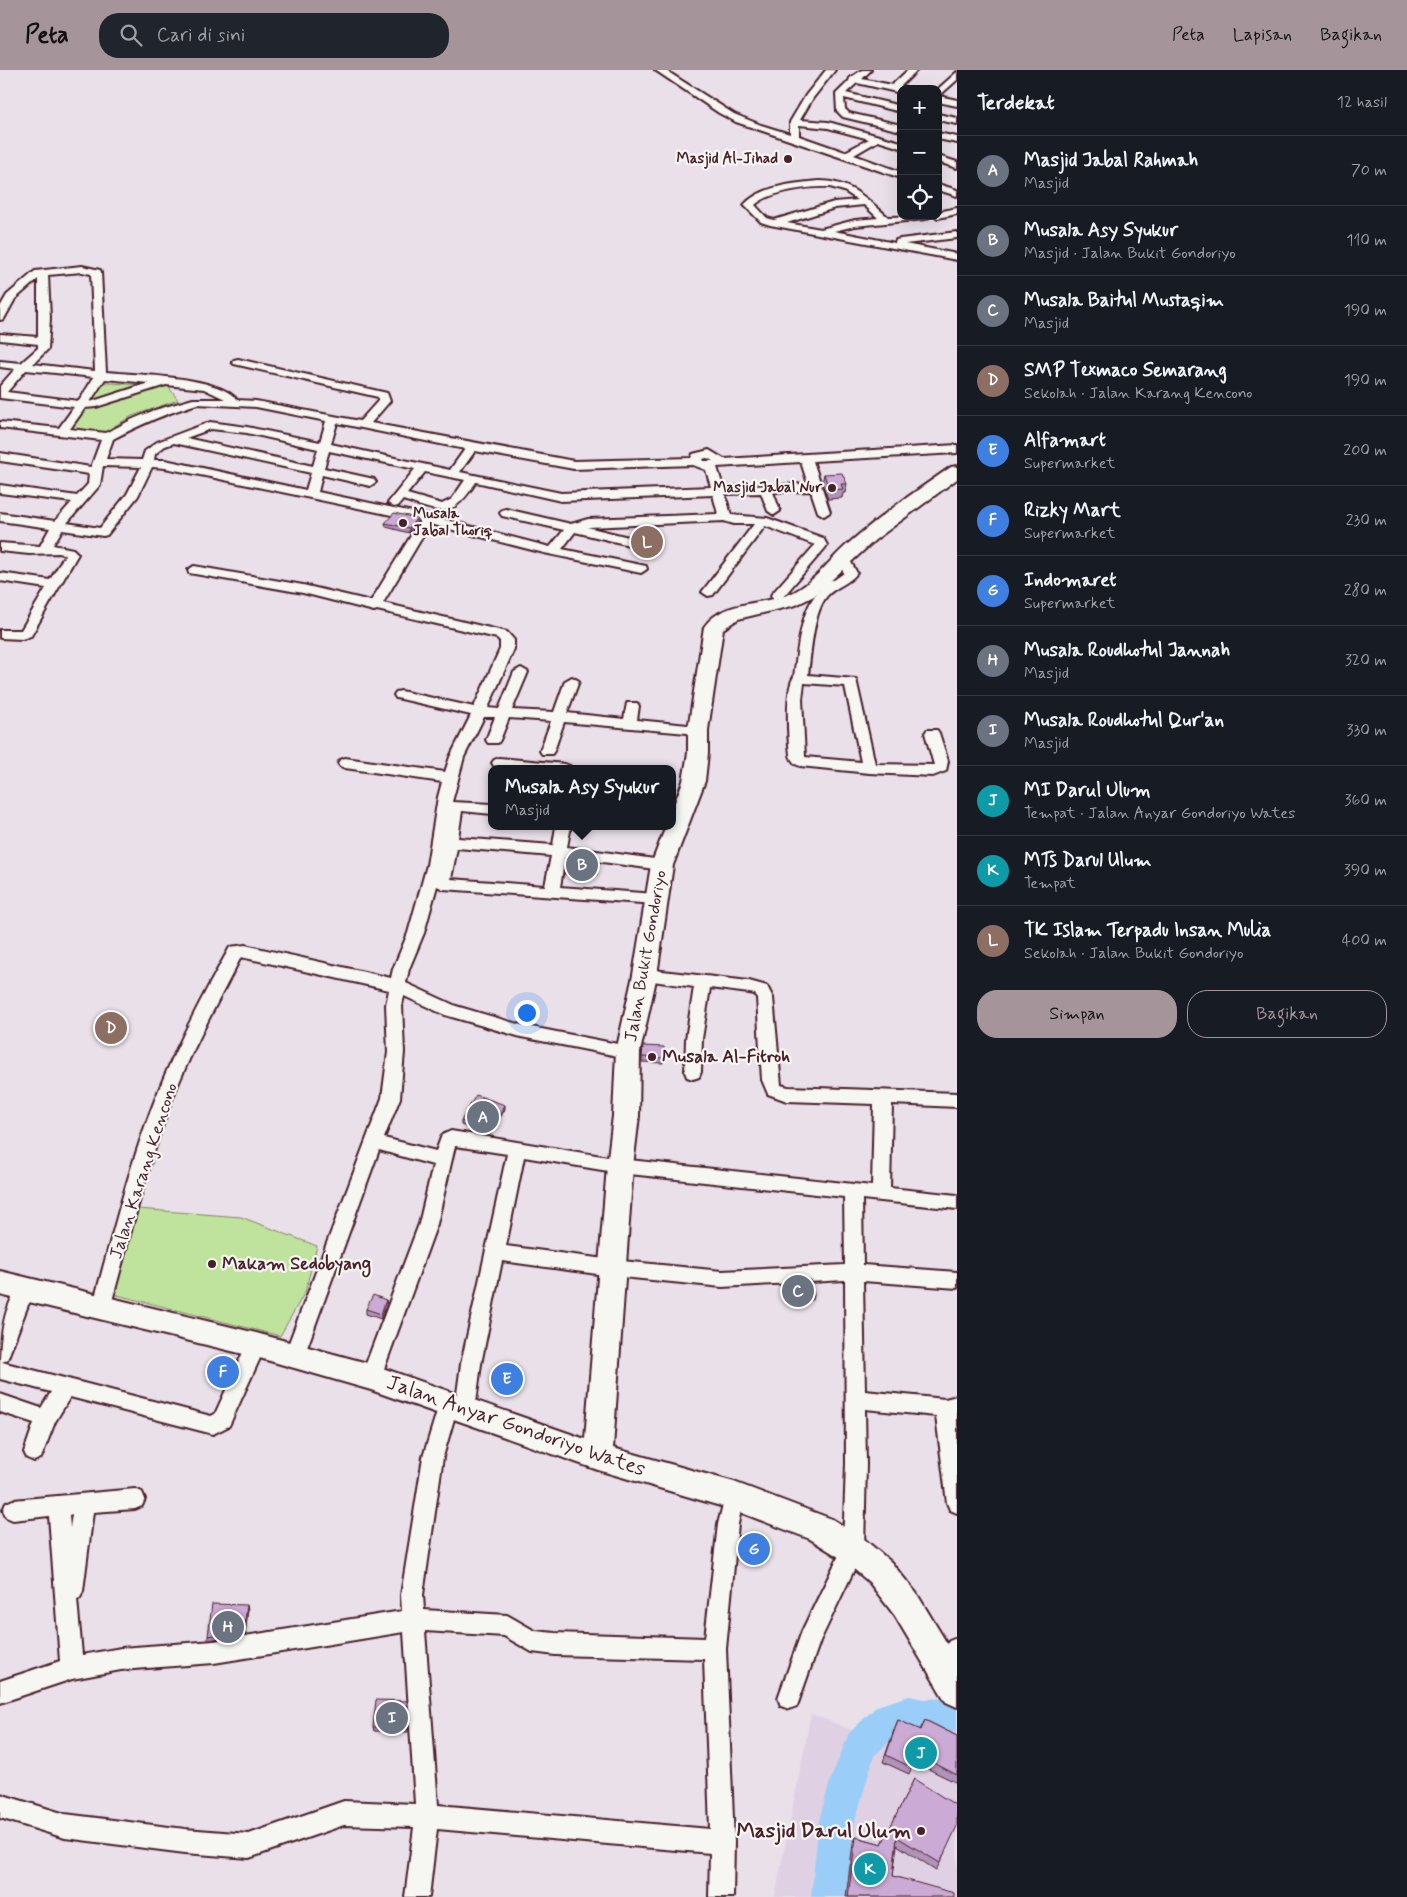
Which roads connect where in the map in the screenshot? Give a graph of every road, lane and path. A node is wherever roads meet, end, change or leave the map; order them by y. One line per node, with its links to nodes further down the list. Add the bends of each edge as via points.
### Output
1 (659, 70): 23 (street, via 678,79 722,111)
2 (830, 70): 18 (street)
3 (867, 70): 6 (street)
4 (913, 70): 7 (street)
5 (957, 76): 9 (street)
6 (853, 80): 8 (street); 10 (street)
7 (900, 85)
8 (897, 89)
9 (942, 93)
10 (840, 94): 15 (street); 20 (street, via 841,111 846,115)
11 (957, 94): 12 (street)
12 (942, 95)
13 (942, 96): 14 (street)
14 (957, 103)
15 (897, 107)
16 (942, 118): 17 (street)
17 (957, 121)
18 (794, 122): 23 (street); 24 (street, via 828,124)
19 (957, 125): 21 (street)
20 (897, 127)
21 (942, 135)
22 (942, 136): 25 (street)
23 (795, 138): 27 (street)
24 (877, 138): 26 (street); 27 (street)
25 (957, 140)
26 (897, 144)
27 (846, 156): 30 (street)
28 (942, 160): 29 (street)
29 (957, 165)
30 (897, 174)
31 (942, 188): 32 (street)
32 (957, 193)
33 (865, 202): 37 (street); 38 (street, via 834,205); 38 (street, via 854,192 829,184 776,192 755,199 749,205)
34 (956, 213): 35 (street)
35 (942, 215)
36 (897, 219): 37 (street)
37 (886, 220): 39 (street, via 844,224)
38 (773, 224): 39 (street)
39 (822, 232): 41 (street)
40 (957, 235): 41 (street)
41 (886, 244): 42 (street)
42 (957, 257)
43 (43, 272): 44 (street, via 11,297); 46 (street); 50 (street, via 82,269 96,272)
44 (0, 317)
45 (0, 337): 46 (street)
46 (43, 341): 49 (street, via 43,349)
47 (238, 362): 59 (street, via 383,395 384,401)
48 (0, 364): 49 (street)
49 (23, 367): 50 (street); 52 (street)
50 (102, 376): 51 (street); 55 (street)
51 (173, 382): 53 (street); 54 (street, via 219,390); 55 (street)
52 (0, 394): 55 (street)
53 (197, 401): 54 (street); 58 (street); 62 (street, via 137,421)
54 (233, 402): 56 (street)
55 (82, 406): 61 (street)
56 (332, 419): 59 (street); 65 (street)
57 (0, 425): 61 (street)
58 (210, 425): 60 (street); 63 (street)
59 (363, 425): 66 (street)
60 (247, 430): 65 (street); 70 (street)
61 (62, 432): 62 (street)
62 (108, 438): 73 (street)
63 (172, 439): 70 (street); 71 (street, via 149,453)
64 (957, 442): 72 (street)
65 (325, 446): 74 (street); 75 (street)
66 (472, 447): 72 (street, via 574,465 697,461 702,465); 77 (street)
67 (957, 449): 69 (street)
68 (0, 457): 73 (street)
69 (806, 459): 72 (street); 80 (street)
70 (221, 460): 71 (street); 75 (street); 84 (street)
71 (149, 462): 73 (street); 96 (street, via 142,480 103,532)
72 (716, 462): 83 (street)
73 (96, 466): 86 (street, via 94,485)
74 (422, 468): 77 (street); 85 (street)
75 (316, 471): 79 (street); 84 (street)
76 (957, 471): 105 (street, Jalan Bukit Gondoriyo, via 848,553)
77 (452, 475): 78 (street)
78 (472, 479): 85 (street, via 453,506 442,508); 87 (street, via 561,497)
79 (370, 482)
80 (815, 487): 82 (street); 90 (street)
81 (0, 489): 86 (street)
82 (766, 489): 83 (street); 88 (street)
83 (718, 491): 87 (street); 93 (street)
84 (311, 494): 89 (street)
85 (401, 496): 89 (street)
86 (80, 500): 96 (street)
87 (584, 510): 93 (street); 97 (street)
88 (774, 510)
89 (386, 511): 94 (street)
90 (824, 512)
91 (506, 514): 97 (street)
92 (0, 517): 96 (street)
93 (725, 517): 95 (street)
94 (427, 519): 101 (street); 109 (street)
95 (763, 521): 107 (street); 108 (street, via 816,539 821,546)
96 (58, 525): 100 (street)
97 (572, 528): 98 (street); 101 (street)
98 (633, 542)
99 (0, 547): 100 (street)
100 (45, 549): 106 (street, via 68,550 72,554)
101 (554, 550): 102 (street)
102 (641, 569)
103 (194, 570): 109 (street, via 303,589)
104 (0, 577): 106 (street)
105 (826, 584): 112 (street, via 809,622); 120 (street, Jalan Bukit Gondoriyo, via 786,601 720,620 714,627 711,642)
106 (54, 585): 110 (street, via 26,633)
107 (708, 592)
108 (777, 595)
109 (374, 606): 116 (street, via 502,636 507,640 507,648)
110 (0, 634)
111 (521, 672): 117 (street)
112 (800, 679): 127 (street, via 851,682); 127 (street, via 794,698 797,756 800,761)
113 (572, 681): 118 (street)
114 (402, 696): 116 (street)
115 (632, 706): 119 (street)
116 (479, 712): 117 (street); 128 (street, via 457,757)
117 (506, 712): 118 (street); 122 (street)
118 (560, 717): 119 (street); 123 (street)
119 (630, 724): 120 (street)
120 (698, 730): 130 (street, Jalan Bukit Gondoriyo, via 694,781)
121 (932, 733): 127 (street, via 941,761 940,768 933,771)
122 (494, 740)
123 (547, 751)
124 (345, 763): 128 (street)
125 (499, 763): 126 (street)
126 (521, 765)
127 (869, 768)
128 (451, 778): 140 (street, via 435,865)
129 (488, 809): 133 (street, via 456,806)
130 (676, 828)
131 (563, 830): 134 (street)
132 (675, 830): 135 (street, Jalan Bukit Gondoriyo)
133 (450, 842): 134 (street); 136 (street, via 443,884)
134 (558, 852): 135 (street); 136 (street)
135 (662, 865): 137 (street, Jalan Bukit Gondoriyo)
136 (551, 892): 137 (street)
137 (656, 899): 138 (street, Jalan Bukit Gondoriyo)
138 (645, 975): 139 (street); 141 (street, Jalan Bukit Gondoriyo)
139 (703, 982): 142 (street); 143 (street, via 761,990 765,998 770,1080 774,1089 787,1094)
140 (398, 986): 141 (street, via 452,1011 521,1031); 145 (street, via 394,1005 396,1052 391,1098); 158 (street, Jalan Karang Kencono, via 236,951 165,1096 141,1166)
141 (628, 1052): 148 (street, Jalan Bukit Gondoriyo)
142 (692, 1072)
143 (883, 1099): 144 (street); 150 (street)
144 (957, 1100)
145 (374, 1142): 147 (street); 161 (street)
146 (517, 1149): 147 (street, via 452,1138 448,1140); 148 (street); 152 (street)
147 (443, 1160): 163 (street, via 428,1224)
148 (620, 1166): 149 (street); 153 (street, Jalan Bukit Gondoriyo)
149 (853, 1190): 150 (street); 154 (street)
150 (881, 1193): 151 (street)
151 (957, 1202)
152 (495, 1252): 153 (street); 168 (street, via 471,1364)
153 (612, 1268): 154 (street, via 722,1279); 171 (street, Jalan Bukit Gondoriyo)
154 (855, 1272): 155 (street); 165 (street)
155 (957, 1280)
156 (0, 1283): 157 (street, Jalan Anyar Gondoriyo Wates)
157 (28, 1290): 158 (street, Jalan Anyar Gondoriyo Wates); 160 (street, via 20,1301)
158 (101, 1308): 159 (street, Jalan Anyar Gondoriyo Wates)
159 (256, 1345): 161 (street, Jalan Anyar Gondoriyo Wates); 164 (street, via 222,1420 213,1425)
160 (0, 1354)
161 (294, 1356): 163 (street, Jalan Anyar Gondoriyo Wates)
162 (0, 1370): 164 (street)
163 (371, 1377): 168 (street, Jalan Anyar Gondoriyo Wates)
164 (65, 1387): 169 (street)
165 (856, 1399): 167 (street); 178 (street)
166 (0, 1403): 169 (street)
167 (951, 1406): 172 (street)
168 (457, 1407): 171 (street, Jalan Anyar Gondoriyo Wates); 179 (street, via 433,1457 412,1595)
169 (46, 1418): 170 (street)
170 (34, 1452)
171 (598, 1457): 173 (street, Jalan Anyar Gondoriyo Wates)
172 (957, 1494)
173 (734, 1496): 178 (street, Jalan Anyar Gondoriyo Wates, via 822,1530); 181 (street, via 728,1524)
174 (135, 1499): 175 (street)
175 (84, 1504): 176 (street); 180 (street)
176 (58, 1506): 177 (street); 180 (street)
177 (13, 1510)
178 (853, 1550): 183 (street, Jalan Anyar Gondoriyo Wates, via 880,1572); 185 (street, via 810,1639)
179 (413, 1620): 181 (street, via 507,1626 532,1641 555,1644); 182 (street, via 214,1652 121,1659); 187 (street)
180 (68, 1621): 182 (street)
181 (715, 1649): 188 (street)
182 (72, 1668): 184 (street)
183 (953, 1669)
184 (0, 1692)
185 (789, 1698)
186 (0, 1806): 187 (street, via 65,1826 185,1842 249,1846 344,1813)
187 (427, 1816): 188 (street); 190 (street)
188 (722, 1842): 189 (street)
189 (726, 1894)
190 (417, 1897)

